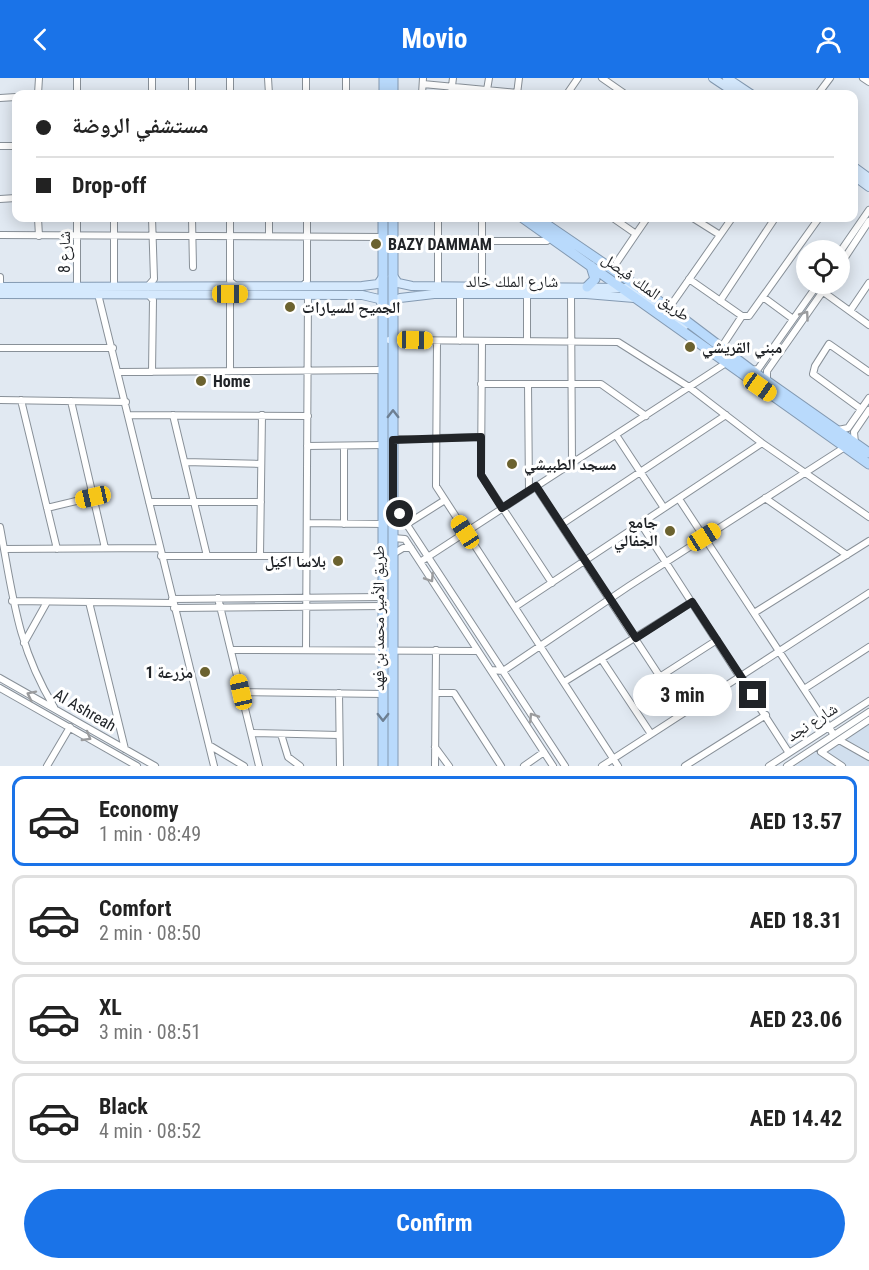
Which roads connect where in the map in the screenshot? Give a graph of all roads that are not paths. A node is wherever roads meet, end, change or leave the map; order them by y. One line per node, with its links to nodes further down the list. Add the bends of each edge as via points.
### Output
1 (453, 78): 10 (street)
2 (489, 78): 12 (street)
3 (602, 78): 13 (street)
4 (713, 78): 14 (main road)
5 (727, 78): 8 (main road)
6 (863, 78): 9 (street)
7 (423, 81): 10 (street)
8 (738, 81)
9 (869, 82)
10 (452, 86): 11 (street); 12 (street)
11 (452, 90)
12 (486, 90)
13 (619, 90)
14 (731, 90)
15 (869, 210): 51 (street)
16 (38, 222): 45 (street)
17 (77, 222): 46 (street, شارع 8)
18 (114, 222): 38 (street)
19 (152, 222): 41 (street)
20 (192, 222): 42 (street)
21 (230, 222): 43 (street)
22 (269, 222): 47 (street)
23 (307, 222): 48 (street)
24 (383, 222): 49 (highway, طريق الأمير محمد بن فهد)
25 (393, 222): 57 (highway, طريق الأمير محمد بن فهد)
26 (438, 222): 68 (street)
27 (482, 222): 52 (street)
28 (528, 222): 50 (highway, طريق الملك فيصل)
29 (541, 222): 60 (highway, via 606,269)
30 (542, 222): 90 (highway, طريق الملك فيصل)
31 (619, 222): 39 (street)
32 (644, 222): 39 (street)
33 (699, 222): 44 (street)
34 (729, 222): 44 (street)
35 (772, 222): 88 (street)
36 (816, 222): 86 (street)
37 (868, 226): 53 (street)
38 (114, 234): 41 (street); 46 (street); 64 (street)
39 (636, 234): 54 (street)
40 (0, 235): 45 (street)
41 (152, 235): 42 (street); 72 (street, via 154,279)
42 (191, 235): 43 (street); 56 (street)
43 (230, 235): 47 (street); 65 (street, via 230,281)
44 (720, 235): 59 (street)
45 (39, 236): 46 (street)
46 (78, 236): 63 (street, شارع 8)
47 (269, 236): 48 (street)
48 (308, 237): 49 (street); 66 (street, via 307,281)
49 (384, 237): 57 (highway, طريق الأمير محمد بن فهد)
50 (550, 238): 52 (street); 55 (highway, طريق الملك فيصل)
51 (848, 240)
52 (482, 241): 69 (street)
53 (850, 251)
54 (617, 262)
55 (591, 266): 60 (highway, طريق الملك فيصل); 70 (highway, via 595,279)
56 (193, 267)
57 (388, 276): 67 (main road, شارع الملك خالد); 73 (main road); 89 (highway, طريق الأمير محمد بن فهد)
58 (0, 277): 62 (street)
59 (689, 279): 88 (street); 90 (street)
60 (607, 283): 70 (main road, شارع الملك خالد); 71 (highway, طريق الملك فيصل); 80 (main road, via 600,292)
61 (869, 283): 91 (street)
62 (0, 285): 63 (main road)
63 (77, 286): 64 (main road); 75 (main road, via 74,291)
64 (114, 286): 72 (main road)
65 (236, 286): 66 (main road); 72 (main road)
66 (303, 286): 73 (main road)
67 (412, 286): 68 (main road, شارع الملك خالد); 84 (main road, via 405,291)
68 (438, 286): 69 (main road, شارع الملك خالد)
69 (482, 286): 70 (main road, شارع الملك خالد)
70 (587, 287)
71 (621, 287): 87 (highway, طريق الملك فيصل); 95 (main road, via 635,291)
72 (147, 290): 76 (main road); 77 (main road); 113 (street, via 153,298)
73 (362, 290): 78 (main road); 89 (main road)
74 (0, 294): 75 (main road)
75 (28, 294): 76 (main road)
76 (98, 294): 103 (street)
77 (230, 294): 78 (main road); 110 (street)
78 (308, 294): 111 (street)
79 (527, 294): 80 (main road, شارع الملك خالد); 85 (main road, شارع الملك خالد); 100 (street)
80 (574, 294): 87 (main road, شارع الملك خالد); 101 (street)
81 (811, 294): 93 (street)
82 (820, 294): 106 (street, one-way to 82)
83 (826, 294): 91 (street)
84 (411, 295): 85 (main road, شارع الملك خالد); 89 (main road)
85 (460, 295): 98 (street)
86 (763, 297): 92 (street, via 749,316); 93 (street)
87 (638, 299): 107 (highway, طريق الملك فيصل)
88 (720, 301): 92 (street)
89 (388, 307): 96 (highway, طريق الأمير محمد بن فهد)
90 (669, 309): 95 (highway, طريق الملك فيصل)
91 (850, 311): 94 (street)
92 (742, 316): 104 (street)
93 (793, 320): 105 (street)
94 (869, 325)
95 (699, 333): 104 (highway, طريق الملك فيصل)
96 (388, 340): 97 (street); 108 (highway, طريق الأمير محمد بن فهد); 137 (highway, طريق الأمير محمد بن فهد, one-way to 96)
97 (437, 341): 98 (street); 136 (street)
98 (459, 341): 99 (street)
99 (482, 341): 100 (street); 116 (street)
100 (527, 341): 101 (street)
101 (572, 342): 118 (street); 119 (street, via 618,342)
102 (0, 348): 103 (street)
103 (113, 348): 112 (street)
104 (721, 348): 109 (highway, طريق الملك فيصل)
105 (768, 354): 106 (street); 109 (street, via 758,369)
106 (775, 359): 115 (street, via 765,374)
107 (726, 363): 119 (street); 143 (highway, طريق الملك فيصل)
108 (383, 370): 111 (street); 140 (highway, طريق الأمير محمد بن فهد)
109 (751, 370): 115 (highway, طريق الملك فيصل)
110 (230, 371): 111 (street); 113 (street)
111 (309, 371): 131 (street)
112 (119, 372): 113 (street); 124 (street)
113 (152, 372)
114 (869, 372): 125 (street, via 830,344 813,374)
115 (767, 382): 133 (highway, طريق الملك فيصل)
116 (481, 384): 117 (street); 135 (street)
117 (528, 384): 118 (street); 152 (street)
118 (572, 384): 132 (street, via 601,384); 146 (street)
119 (689, 387): 129 (street); 132 (street)
120 (869, 398): 125 (street)
121 (0, 400): 122 (street)
122 (21, 400): 123 (street); 161 (street)
123 (71, 401): 124 (street); 153 (street)
124 (126, 402): 127 (street)
125 (861, 409): 133 (street, via 848,428)
126 (869, 410): 139 (street, via 854,432)
127 (129, 415): 128 (street); 157 (street)
128 (173, 415): 130 (street); 145 (street)
129 (726, 415): 138 (street); 149 (street)
130 (262, 416): 131 (street); 147 (street)
131 (308, 416): 141 (street)
132 (646, 416): 134 (street)
133 (837, 430): 139 (highway, طريق الملك فيصل)
134 (616, 435): 146 (street); 149 (street)
135 (481, 437): 136 (street); 162 (street, via 481,475)
136 (436, 438): 137 (street); 156 (street, via 436,486)
137 (393, 440): 160 (highway, طريق الأمير محمد بن فهد)
138 (762, 443): 150 (street); 155 (street)
139 (855, 443): 144 (highway, طريق الملك فيصل)
140 (382, 445): 142 (street); 167 (highway, طريق الأمير محمد بن فهد)
141 (307, 446): 142 (street); 165 (street)
142 (344, 446): 166 (street)
143 (845, 447): 148 (highway, طريق الملك فيصل); 150 (street)
144 (869, 453)
145 (185, 462): 147 (street); 158 (street)
146 (572, 463): 151 (street)
147 (261, 464): 159 (street)
148 (869, 464)
149 (640, 472): 163 (street); 169 (street)
150 (806, 473): 154 (street); 164 (street)
151 (536, 486): 152 (street); 169 (street)
152 (529, 491): 162 (street)
153 (93, 497): 161 (street); 176 (street)
154 (765, 498): 173 (street); 183 (street)
155 (679, 499): 163 (street); 173 (street)
156 (445, 500): 168 (street); 172 (street)
157 (149, 502): 158 (street); 177 (street)
158 (194, 502): 159 (street); 185 (street)
159 (261, 502): 182 (street)
160 (393, 503): 168 (street); 174 (highway, طريق الأمير محمد بن فهد)
161 (47, 508): 180 (street)
162 (502, 508): 172 (street); 191 (street)
163 (664, 508): 170 (street)
164 (869, 517)
165 (307, 523): 166 (street); 186 (street)
166 (344, 524): 167 (street)
167 (383, 524): 199 (highway, طريق الأمير محمد بن فهد)
168 (407, 524): 187 (street)
169 (562, 524): 188 (street)
170 (641, 524): 188 (street); 190 (street)
171 (0, 527): 179 (street)
172 (465, 532): 187 (street); 204 (street)
173 (704, 537): 190 (street); 205 (street)
174 (393, 538): 178 (street, via 405,539); 181 (highway, طريق الأمير محمد بن فهد)
175 (869, 541): 183 (street)
176 (105, 548): 177 (street); 180 (street)
177 (159, 548): 184 (street)
178 (411, 548): 181 (street); 189 (street)
179 (4, 549): 180 (street); 196 (street)
180 (57, 549)
181 (393, 554): 213 (highway, طريق الأمير محمد بن فهد)
182 (260, 555): 185 (street); 186 (street)
183 (847, 555): 205 (street)
184 (160, 556): 185 (street); 201 (street)
185 (207, 556)
186 (306, 556): 193 (street)
187 (428, 557): 189 (street); 219 (street)
188 (586, 560): 191 (street); 195 (street)
189 (420, 562): 215 (street, one-way to 215)
190 (666, 562): 195 (street); 200 (street)
191 (552, 583): 204 (street)
192 (869, 593): 216 (street)
193 (306, 597): 194 (street); 199 (street); 203 (street)
194 (218, 598): 201 (street); 202 (street)
195 (610, 598): 206 (street); 209 (street)
196 (12, 602): 197 (street); 208 (street)
197 (47, 602): 198 (street); 208 (street)
198 (88, 602): 201 (street); 245 (street)
199 (383, 602): 203 (street); 213 (highway, طريق الأمير محمد بن فهد)
200 (692, 602): 206 (street); 207 (street)
201 (173, 603): 202 (street); 243 (street)
202 (219, 607): 203 (street); 211 (street)
203 (306, 607): 212 (street)
204 (515, 607): 209 (street)
205 (754, 613): 216 (street)
206 (636, 638): 217 (street); 221 (street)
207 (717, 640): 220 (street); 221 (street)
208 (24, 643): 231 (street, via 41,687)
209 (540, 645): 219 (street); 223 (street)
210 (869, 647): 225 (street)
211 (232, 650): 212 (street); 226 (street)
212 (306, 650): 213 (street)
213 (388, 650): 214 (street); 229 (highway, طريق الأمير محمد بن فهد); 259 (highway, طريق الأمير محمد بن فهد)
214 (436, 650): 215 (street); 228 (street)
215 (477, 651): 218 (street)
216 (778, 651): 220 (street); 225 (street)
217 (602, 660): 223 (street); 240 (street)
218 (491, 670): 219 (street); 246 (street)
219 (503, 671): 265 (street, one-way to 219)
220 (741, 675): 232 (street); 234 (street)
221 (661, 676): 232 (street)
222 (0, 678): 231 (street, Al Ashreah, one-way to 222)
223 (564, 682): 249 (street)
224 (0, 688): 236 (street)
225 (804, 689): 237 (street)
226 (241, 692): 227 (street); 238 (street)
227 (339, 693): 229 (street); 241 (street)
228 (436, 693): 244 (street); 262 (street, via 454,693)
229 (383, 694): 258 (highway, طريق الأمير محمد بن فهد, one-way to 258)
230 (869, 701): 237 (street, شارع نجد)
231 (54, 707): 245 (street, Al Ashreah)
232 (683, 712): 240 (street)
233 (869, 712): 242 (street, شارع نجد)
234 (766, 715): 247 (street); 268 (street)
235 (869, 720): 242 (street)
236 (70, 727): 250 (street); 251 (street, one-way to 251)
237 (828, 728): 242 (street); 247 (street, شارع نجد)
238 (251, 733): 239 (street); 255 (street)
239 (281, 734): 241 (street); 256 (street, via 288,757)
240 (651, 734): 249 (street)
241 (339, 735): 257 (street)
242 (837, 737): 248 (street); 270 (street, شارع نجد); 271 (street, via 821,752)
243 (209, 745): 253 (street); 254 (street)
244 (435, 746): 260 (street); 261 (street)
245 (125, 749): 252 (street, Al Ashreah)
246 (544, 752): 263 (street); 264 (street)
247 (789, 753): 269 (street, شارع نجد)
248 (869, 757)
249 (614, 759): 266 (street); 267 (street)
250 (47, 766)
251 (137, 766)
252 (154, 766)
253 (214, 766)
254 (244, 766)
255 (259, 766)
256 (300, 766)
257 (340, 766)
258 (383, 766)
259 (393, 766)
260 (435, 766)
261 (448, 766)
262 (501, 766)
263 (524, 766)
264 (553, 766)
265 (565, 766)
266 (602, 766)
267 (618, 766)
268 (685, 766)
269 (769, 766)
270 (787, 766)
271 (842, 766)

